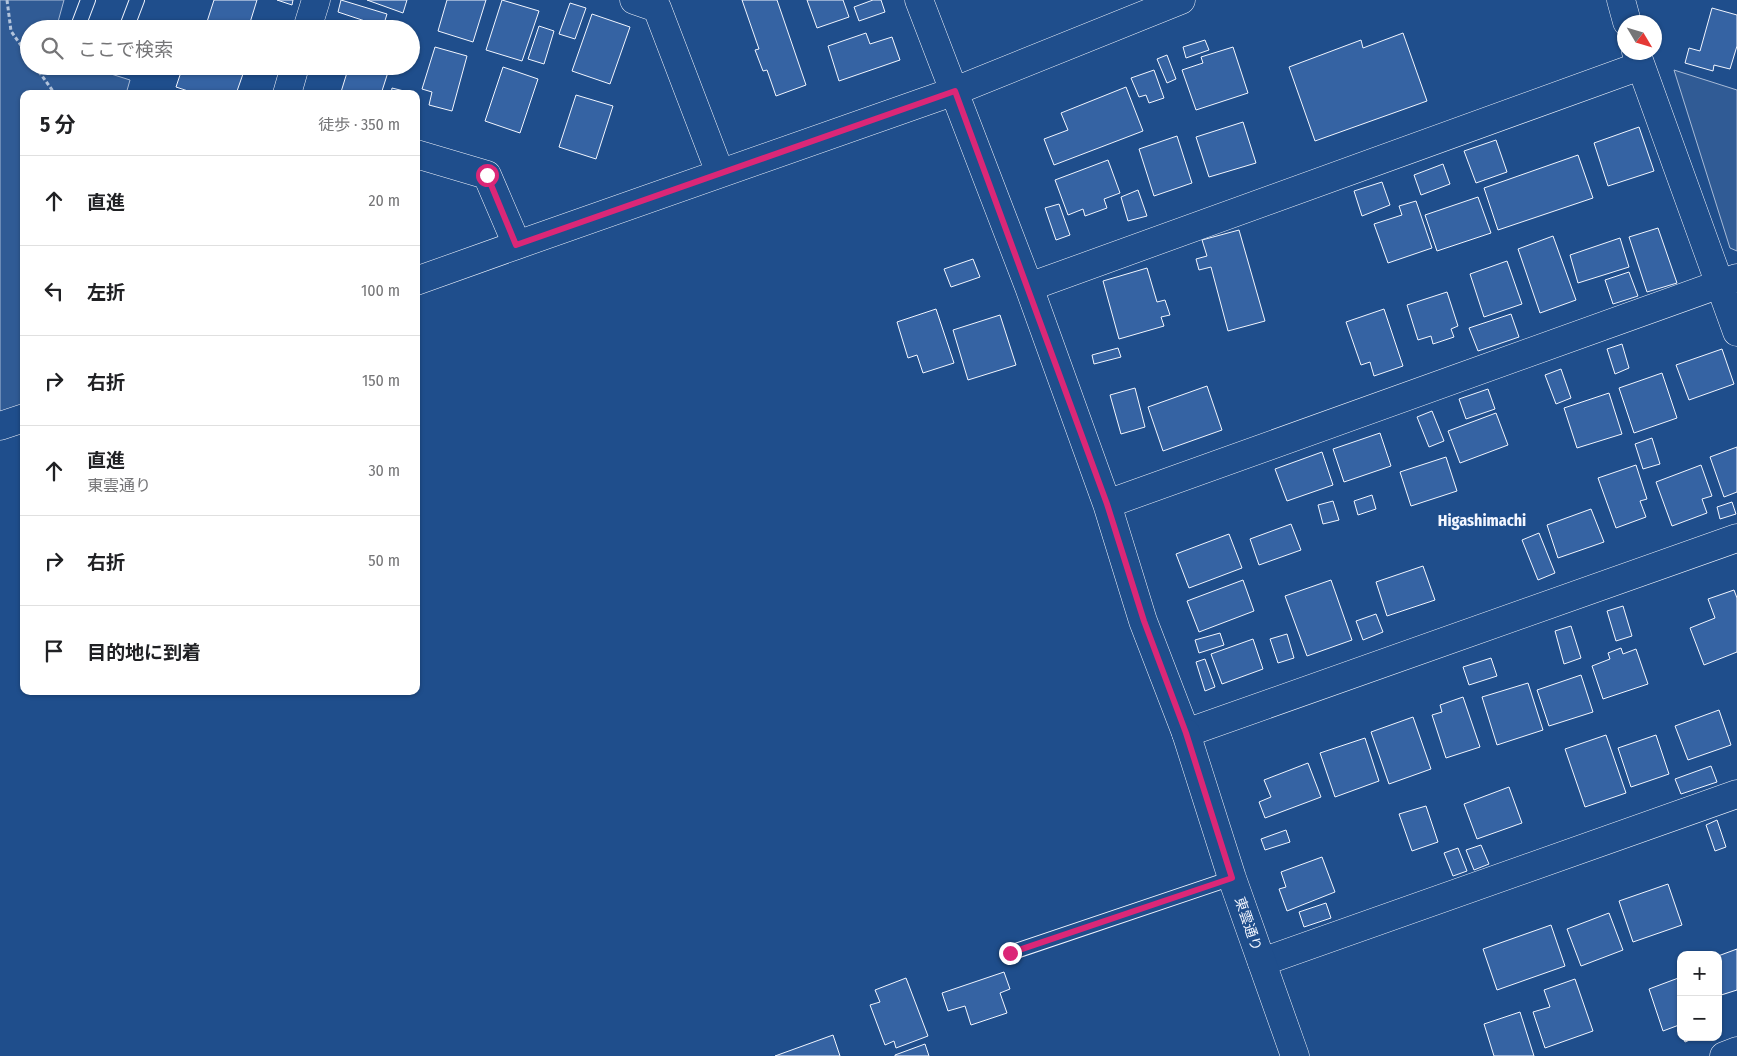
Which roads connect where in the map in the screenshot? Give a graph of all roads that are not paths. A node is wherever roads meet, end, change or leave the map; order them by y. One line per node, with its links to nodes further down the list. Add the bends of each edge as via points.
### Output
1 (88, 0): 9 (lane)
2 (137, 0): 10 (lane)
3 (316, 0): 11 (street)
4 (634, 0): 18 (street, via 657,8)
5 (920, 0): 16 (street, 東雲通り)
6 (1181, 0): 16 (street)
7 (1621, 0): 8 (street)
8 (1625, 15)
9 (80, 20)
10 (129, 20)
11 (310, 20)
12 (1635, 60): 22 (street)
13 (1638, 60): 21 (street)
14 (292, 75): 15 (street)
15 (288, 90)
16 (955, 91): 18 (street); 22 (street, 東雲通り)
17 (420, 155): 19 (street, via 487,175)
18 (720, 173): 19 (street)
19 (516, 245): 20 (street)
20 (420, 280)
21 (1729, 281): 23 (street); 26 (street)
22 (1029, 287): 26 (street, 東雲通り)
23 (1737, 332)
24 (20, 419): 25 (street)
25 (0, 426)
26 (1107, 504): 28 (street, 東雲通り, via 1144,621)
27 (1737, 538): 28 (street)
28 (1186, 733): 30 (street, 東雲通り)
29 (1737, 794): 32 (street)
30 (1232, 878): 31 (lane); 32 (street, 東雲通り)
31 (1010, 953)
32 (1262, 962): 34 (street, 東雲通り)
33 (1737, 1051): 35 (street)
34 (1296, 1056)
35 (1724, 1056)

